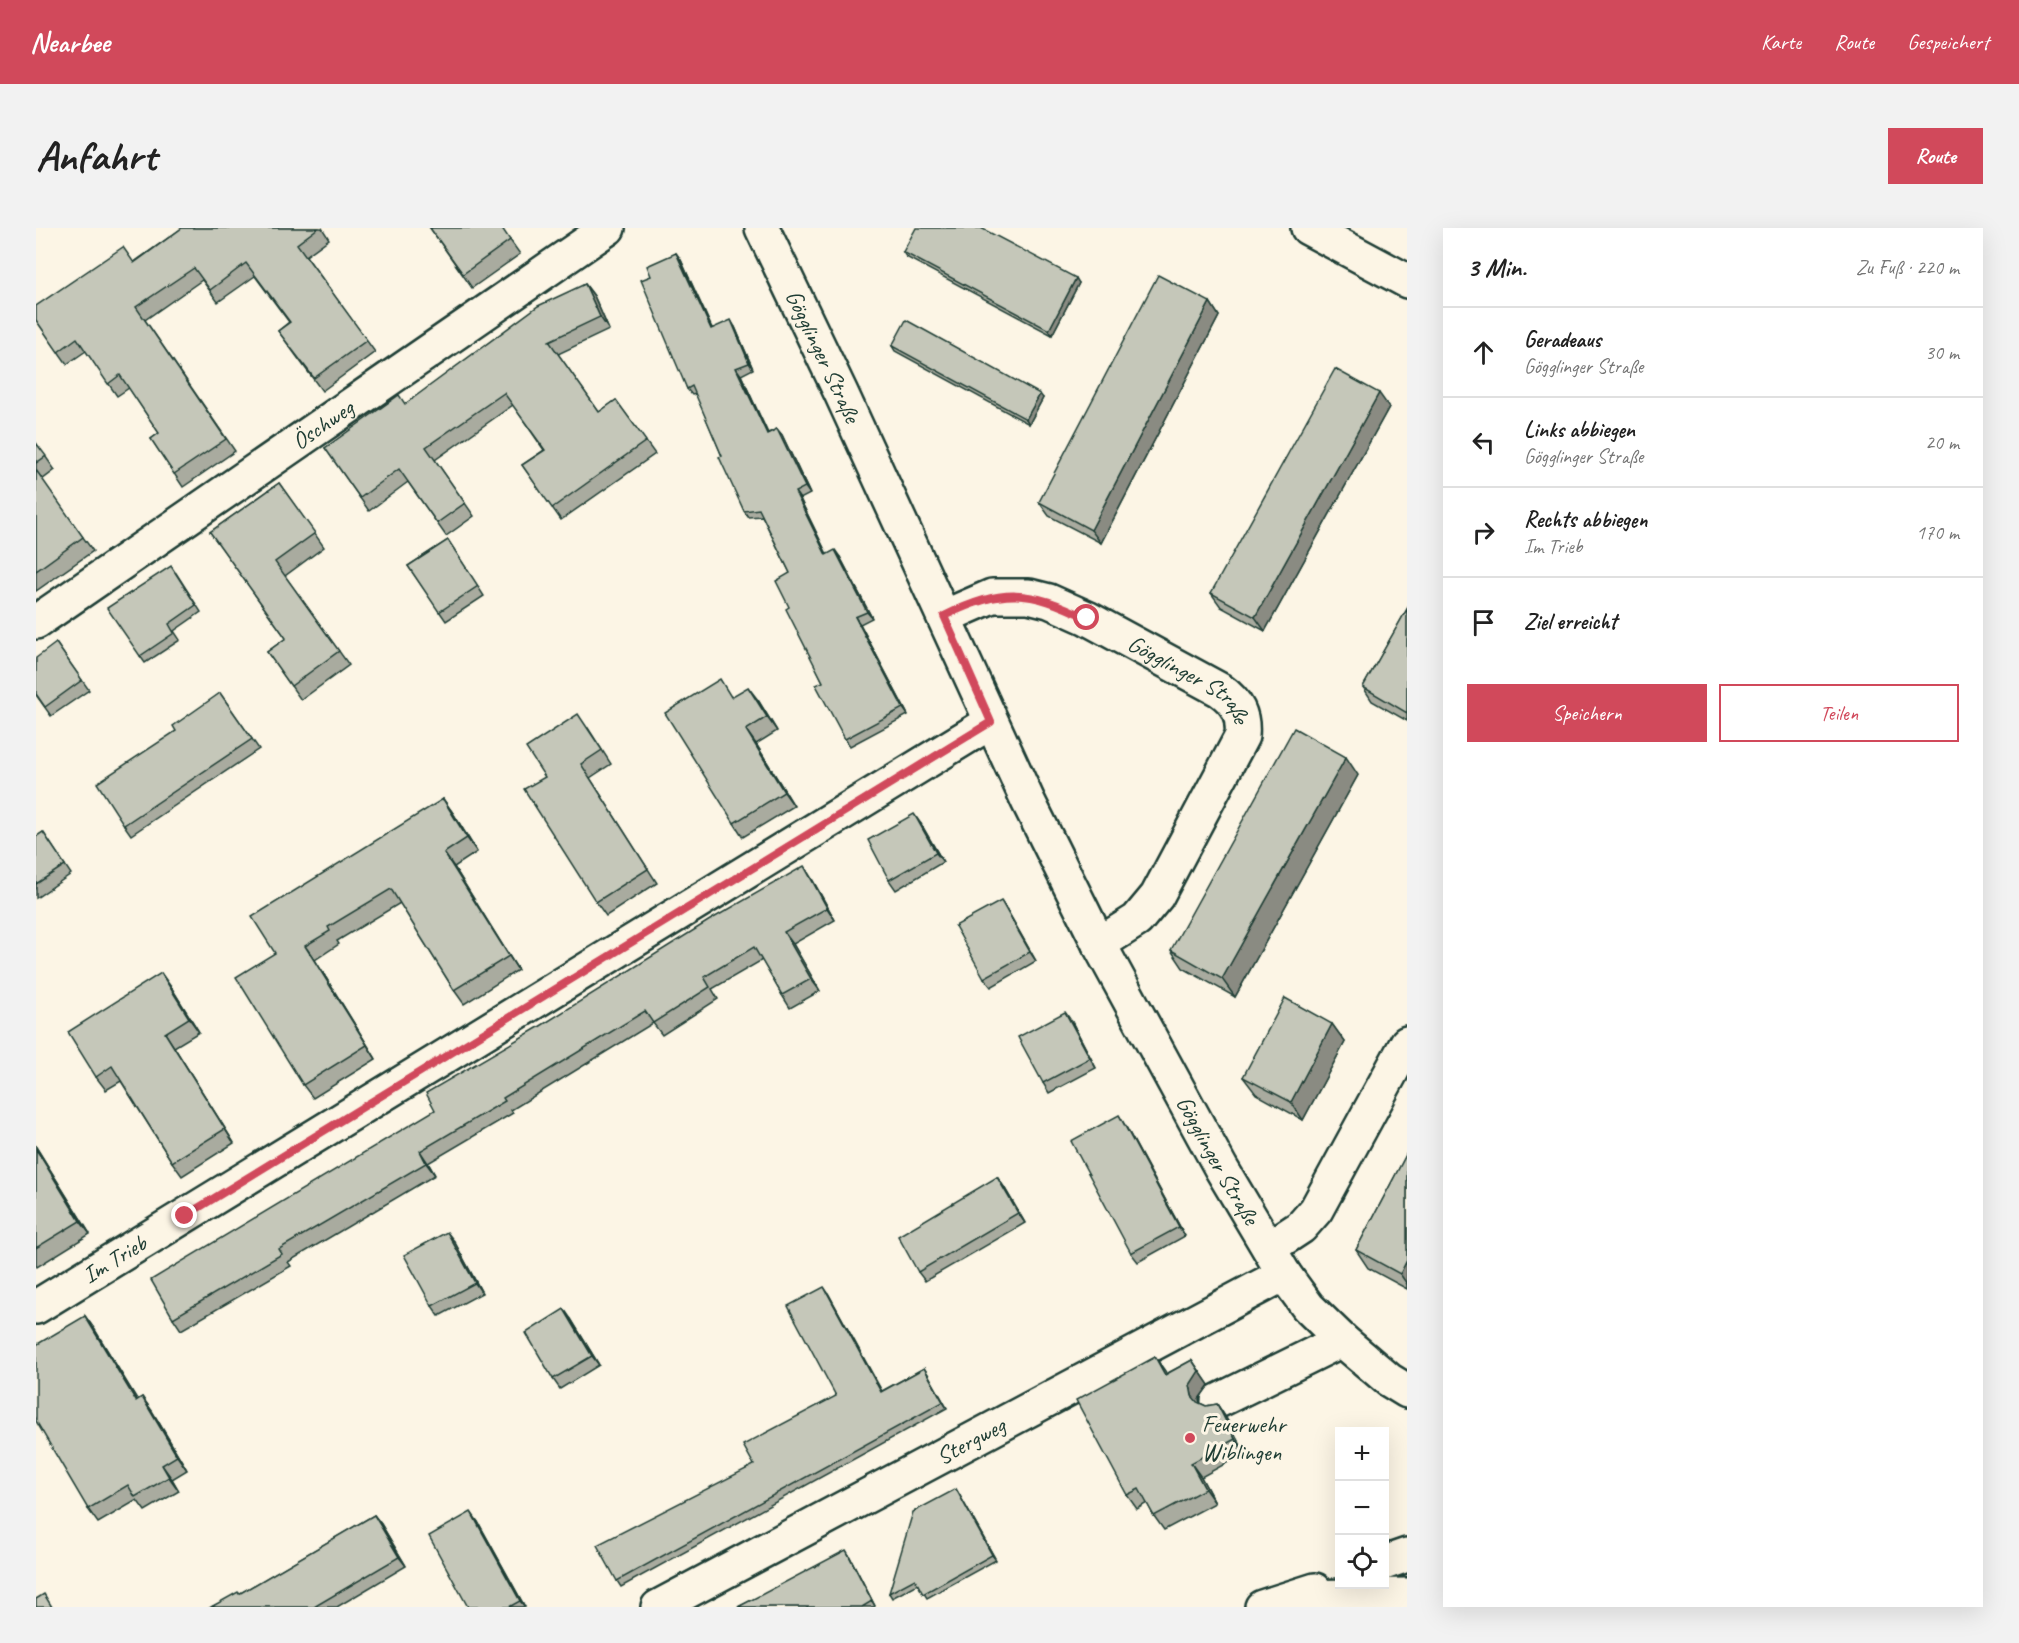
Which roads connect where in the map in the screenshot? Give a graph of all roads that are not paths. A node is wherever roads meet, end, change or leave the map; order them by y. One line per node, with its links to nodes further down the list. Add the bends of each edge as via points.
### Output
1 (608, 228): 6 (street, Öschweg)
2 (762, 228): 5 (street, Gögglinger Straße)
3 (1308, 228): 4 (street)
4 (1407, 281)
5 (944, 616): 7 (street, Gögglinger Straße); 8 (street, Gögglinger Straße, via 992,596 1029,596 1049,601 1220,690 1239,709 1242,736 1157,896 1137,920)
6 (36, 622)
7 (991, 722): 8 (street, Gögglinger Straße); 11 (street, Im Trieb)
8 (1099, 944): 10 (street, Gögglinger Straße)
9 (1407, 1043): 10 (street, Gögglinger Straße, via 1316,1210)
10 (1276, 1261): 12 (street, Gögglinger Straße, via 1308,1307); 21 (street, Stergweg)
11 (36, 1307)
12 (1342, 1340): 13 (street, Gögglinger Straße); 14 (street)
13 (1398, 1385): 15 (street, Gögglinger Straße)
14 (1218, 1401)
15 (1407, 1409)
16 (1407, 1555): 17 (street)
17 (1389, 1561)
18 (1335, 1582): 20 (street)
19 (1407, 1595): 20 (street)
20 (1296, 1597): 22 (street)
21 (658, 1607)
22 (1262, 1607)

